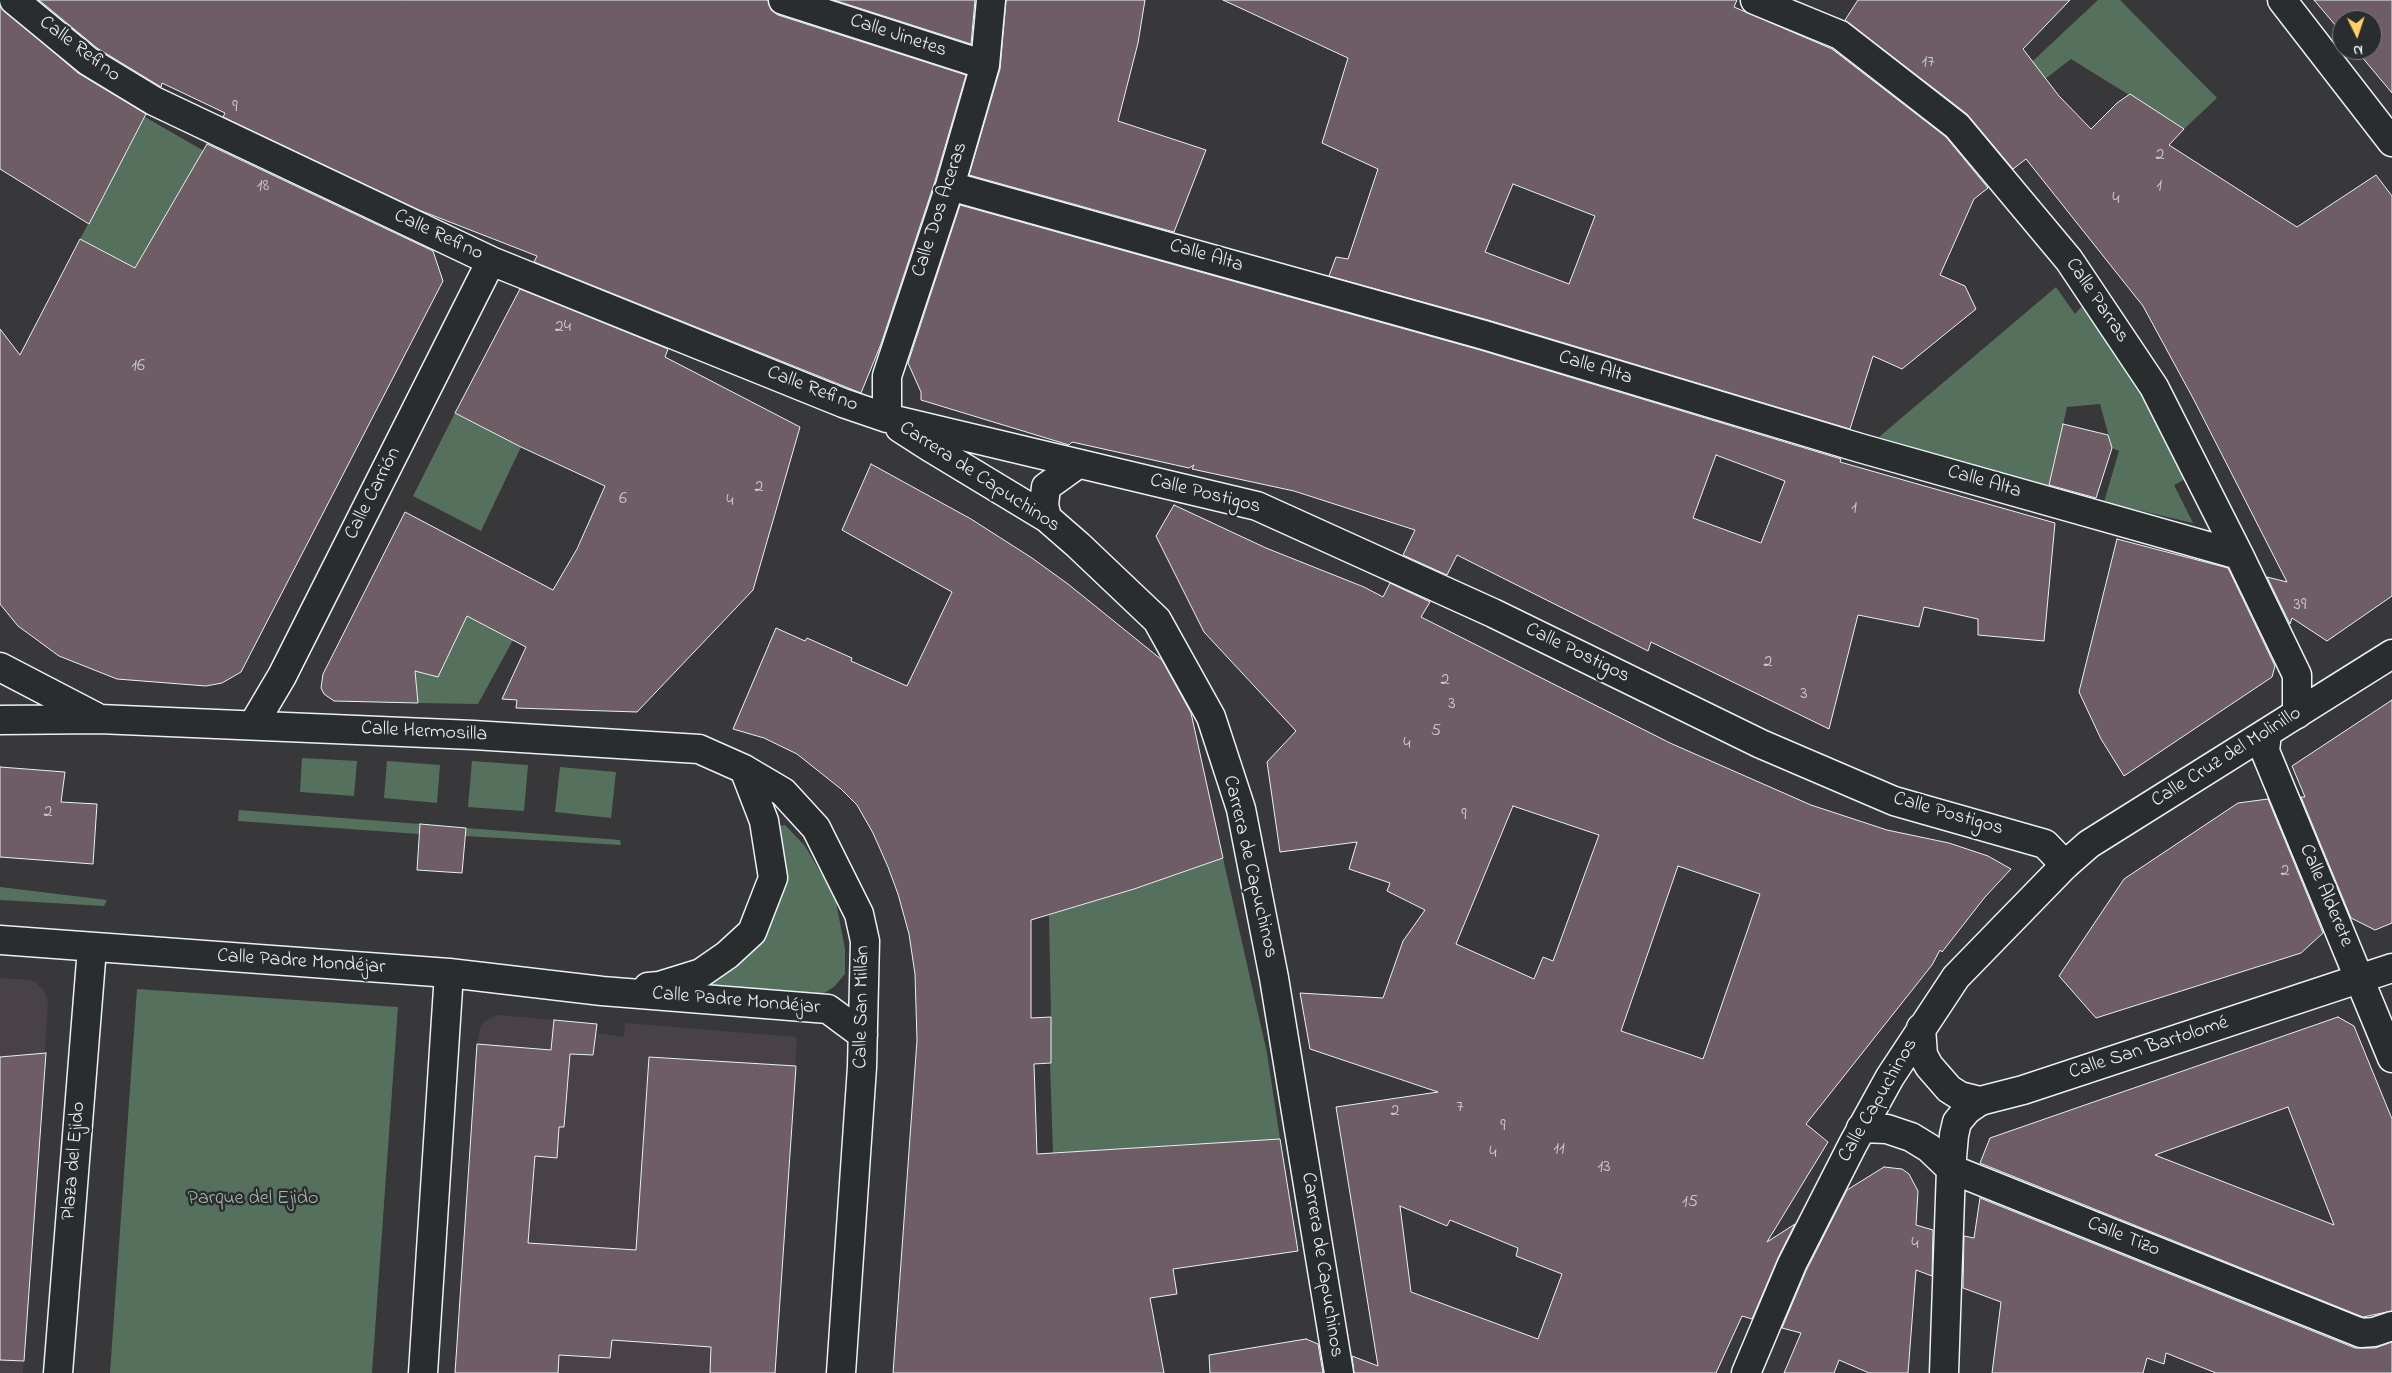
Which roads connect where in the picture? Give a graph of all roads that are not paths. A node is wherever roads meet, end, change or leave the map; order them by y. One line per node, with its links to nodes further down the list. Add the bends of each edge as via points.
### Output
1 (16, 0): 9 (street, Calle Refino, via 88,61 154,101)
2 (783, 0): 6 (street, Calle Jinetes)
3 (991, 0): 6 (street, Calle Dos Aceras)
4 (1755, 0): 13 (street, Calle Parras, via 1840,35 1957,126 2069,260 2154,387)
5 (2282, 0): 7 (street)
6 (985, 65): 8 (street, Calle Dos Aceras)
7 (2392, 142)
8 (950, 186): 10 (street, Calle Dos Aceras, via 886,376); 13 (street, Calle Alta, via 1474,333)
9 (491, 261): 10 (street, Calle Refino, via 834,400); 19 (street, Calle Carrión)
10 (887, 418): 11 (street, Calle Postigos); 12 (street, Carrera de Capuchinos)
11 (1078, 464): 12 (street, via 1046,487 1044,505); 22 (street, Calle Postigos, via 1257,506 1494,613 1761,744 1894,801 2045,844)
12 (1047, 518): 39 (street, Carrera de Capuchinos, via 1158,620 1211,718 1240,809 1274,978)
13 (2239, 556): 16 (street, Calle Parras, via 2297,675)
14 (2392, 654): 16 (street, Calle Cruz del Molinillo)
15 (0, 667): 17 (street)
16 (2297, 714): 20 (street, Calle Cruz del Molinillo)
17 (99, 719): 18 (street, Calle Hermosilla); 19 (street, Calle Hermosilla)
18 (0, 720)
19 (253, 726): 21 (street, Calle Hermosilla, via 699,749)
20 (2267, 733): 22 (street, Calle Cruz del Molinillo, via 2089,844); 27 (street, Calle Alderete, via 2265,751)
21 (744, 769): 28 (street, Calle Padre Mondéjar, via 764,821 773,878 752,932 701,973 659,986); 30 (street, Calle San Millán, via 783,792 816,828 858,914 865,941)
22 (2065, 865): 29 (street, Calle Capuchinos, via 1956,978)
23 (0, 940): 24 (street, Calle Padre Mondéjar)
24 (92, 948): 26 (street, Calle Padre Mondéjar); 36 (street, Plaza del Ejido)
25 (2392, 968): 27 (street, Calle San Bartolomé)
26 (449, 974): 28 (street, Calle Padre Mondéjar); 37 (street)
27 (2360, 979): 31 (street, Calle Alderete); 32 (street, Calle San Bartolomé, via 2023,1090)
28 (602, 991): 30 (street, Calle Padre Mondéjar, via 828,1009)
29 (1921, 1028): 32 (street, via 1923,1055 1929,1066 1949,1089 1960,1096); 33 (street, Calle Capuchinos)
30 (863, 1035): 38 (street, Calle San Millán)
31 (2392, 1058)
32 (1980, 1101): 34 (street, Calle San Bartolomé, via 1957,1122)
33 (1861, 1128): 34 (street, Calle Tizo, via 1887,1129 1911,1137 1929,1148); 40 (street, Calle Capuchinos, via 1792,1264)
34 (1950, 1169): 35 (street, Calle Tizo, via 2361,1333); 41 (street, Calle San Bartolomé)
35 (2392, 1326)
36 (58, 1373)
37 (423, 1373)
38 (841, 1373)
39 (1339, 1373)
40 (1746, 1373)
41 (1944, 1373)

